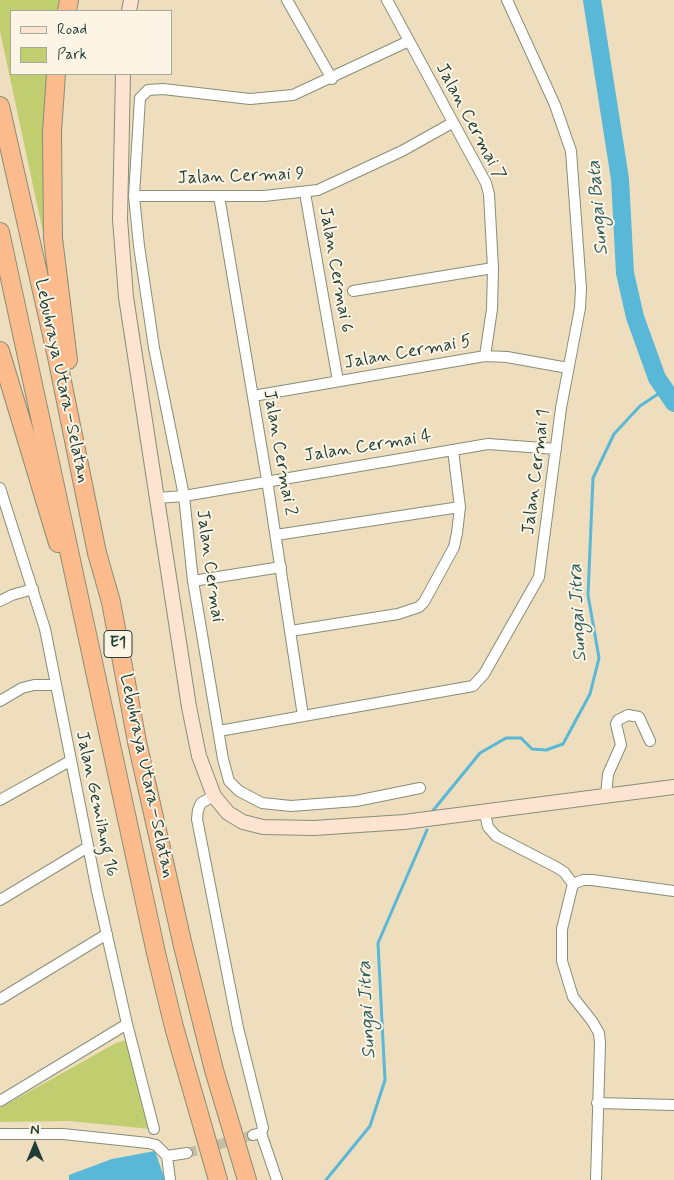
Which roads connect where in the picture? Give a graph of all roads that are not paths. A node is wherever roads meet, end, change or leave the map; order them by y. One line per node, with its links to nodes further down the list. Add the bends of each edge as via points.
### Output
1 (287, 0): 7 (street)
2 (387, 0): 4 (street, Jalan Cermai 7)
3 (507, 0): 18 (street, Jalan Cermai 1, via 555,105 573,159 581,288)
4 (409, 42): 7 (street); 9 (street, Jalan Cermai 7)
5 (56, 75): 34 (highway, via 52,179 57,281 68,357 106,551)
6 (123, 75): 26 (street, via 120,200 123,266)
7 (332, 79): 11 (street, Jalan Cermai, via 293,95 250,99 148,90 140,98)
8 (0, 106): 34 (highway, Lebuhraya Utara–Selatan / E1, via 97,552)
9 (452, 123): 10 (street, Jalan Cermai 9, via 341,181); 14 (street, Jalan Cermai 7, via 486,183)
10 (305, 193): 12 (street, Jalan Cermai 9); 19 (street, Jalan Cermai 6)
11 (134, 196): 12 (street, Jalan Cermai 9); 25 (street, Jalan Cermai, via 138,246 154,348)
12 (219, 196): 20 (street, Jalan Cermai 2)
13 (0, 232): 33 (highway, Lebuhraya Utara–Selatan / E1)
14 (493, 268): 15 (street); 17 (street, Jalan Cermai 7, via 492,309)
15 (353, 291)
16 (0, 351): 33 (highway, via 63,562)
17 (485, 356): 18 (street, Jalan Cermai 5, via 507,356); 19 (street, Jalan Cermai 5)
18 (568, 368): 21 (street, Jalan Cermai 1)
19 (338, 381): 20 (street, Jalan Cermai 5)
20 (253, 396): 23 (street, Jalan Cermai 2)
21 (556, 449): 22 (street, Jalan Cermai 4, via 488,444); 38 (street, Jalan Cermai 1, via 539,577 484,674 473,686)
22 (452, 450): 23 (street, Jalan Cermai 4); 27 (street)
23 (267, 480): 25 (street, Jalan Cermai 4); 28 (street, Jalan Cermai 2)
24 (0, 488): 31 (street, Jalan Gemilang 16)
25 (184, 496): 26 (street, Jalan Cermai 4); 30 (street, Jalan Cermai)
26 (157, 498): 44 (street, via 189,707 199,756)
27 (460, 506): 28 (street); 35 (street, via 454,547 419,607 365,620)
28 (276, 535): 29 (street, Jalan Cermai 2)
29 (281, 568): 30 (street); 35 (street, Jalan Cermai 2)
30 (193, 580): 39 (street, Jalan Cermai)
31 (33, 589): 32 (street); 36 (street, Jalan Gemilang 16, via 45,629)
32 (0, 601)
33 (79, 602): 63 (highway, Lebuhraya Utara–Selatan / E1, via 156,953)
34 (111, 602): 64 (highway, Lebuhraya Utara–Selatan / E1, via 137,742 189,971 216,1079)
35 (291, 631): 38 (street, Jalan Cermai 2)
36 (55, 685): 37 (street, via 22,688); 41 (street, Jalan Gemilang 16)
37 (0, 701)
38 (303, 716): 39 (street, Jalan Cermai 1)
39 (219, 731): 43 (street, Jalan Cermai, via 229,781 239,791 262,803 310,806)
40 (650, 741): 45 (street, via 639,716 628,715 618,720 621,745 608,774)
41 (70, 761): 46 (street); 48 (street, Jalan Gemilang 16)
42 (674, 787): 45 (street)
43 (420, 788)
44 (214, 796): 47 (street, via 228,813 242,822 263,827 404,822); 65 (street, via 201,803 197,819 238,1028 263,1128 257,1134)
45 (606, 796): 47 (street)
46 (0, 800)
47 (484, 810): 49 (street, via 488,827 496,836 556,867)
48 (88, 847): 51 (street); 52 (street, Jalan Gemilang 16)
49 (574, 884): 50 (street, via 592,880); 56 (street, via 562,929 562,961 573,997 598,1033)
50 (674, 890)
51 (0, 900)
52 (107, 934): 53 (street); 54 (street, Jalan Gemilang 16)
53 (0, 999)
54 (127, 1024): 55 (street); 58 (street, Jalan Gemilang 16)
55 (0, 1101)
56 (597, 1103): 57 (street); 66 (street)
57 (674, 1105)
58 (154, 1129)
59 (0, 1134): 61 (street, via 63,1134 148,1143)
60 (187, 1153): 61 (street)
61 (167, 1156): 62 (street)
62 (170, 1180)
63 (218, 1180)
64 (247, 1180)
65 (277, 1180)
66 (596, 1180)

